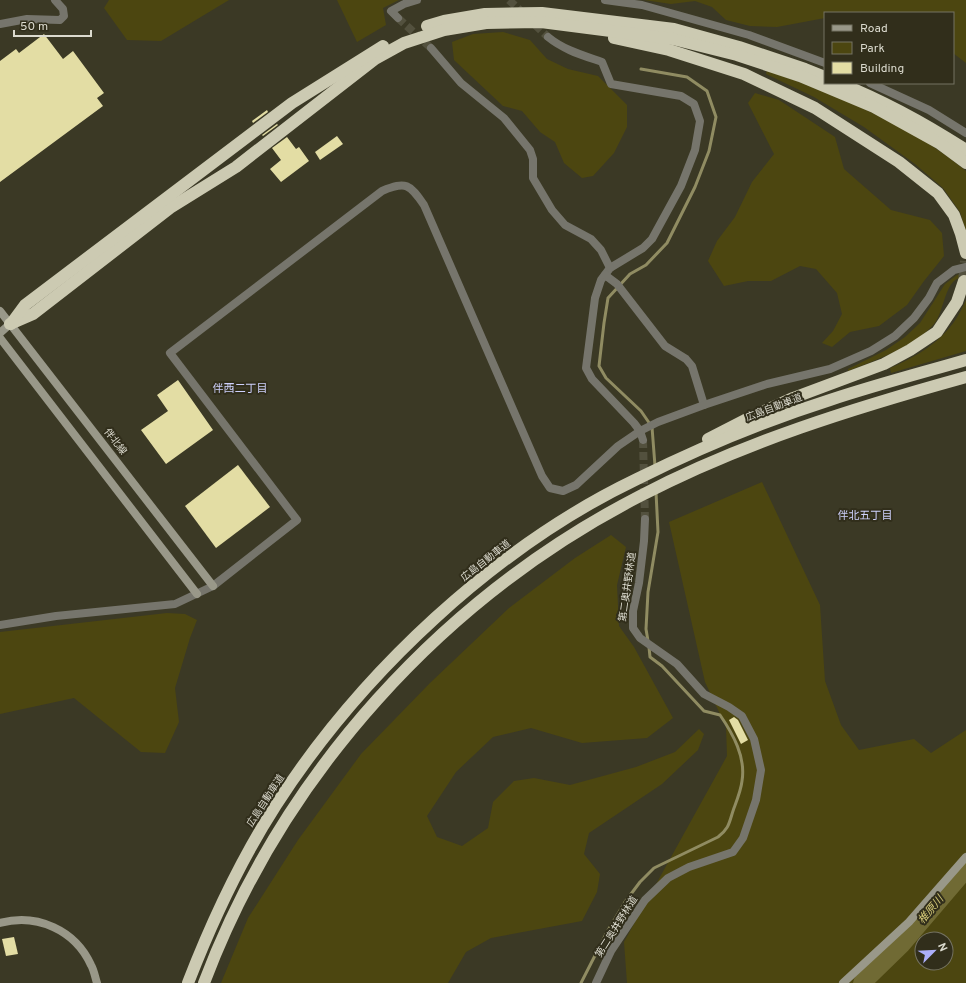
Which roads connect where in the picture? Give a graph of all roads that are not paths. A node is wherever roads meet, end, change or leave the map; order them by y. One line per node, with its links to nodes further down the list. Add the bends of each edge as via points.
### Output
1 (55, 0): 6 (street, via 63,9 64,16 60,20 27,20)
2 (417, 0): 4 (street, via 391,11)
3 (605, 0): 9 (street, via 642,5 749,35)
4 (398, 18)
5 (541, 22): 15 (highway, via 673,39 737,55 800,76 874,107 939,143); 16 (highway, via 670,50 744,74 815,108 899,162 938,192 954,215); 21 (highway, via 486,23 444,30 404,43 375,59 236,167 170,208 33,314)
6 (0, 24)
7 (548, 37): 18 (street, via 566,50 602,62 611,84 681,96 694,104 700,121 695,150 681,186 652,239 643,248)
8 (431, 48): 18 (street, via 461,82 504,118 530,150 533,159 533,178 552,210 565,225 591,239 601,250)
9 (824, 63)
10 (824, 77): 21 (highway, via 739,47 674,29 542,13 485,14 444,21 402,35 292,103 25,305)
11 (842, 84): 14 (highway, via 921,122)
12 (872, 84): 13 (street, via 929,110)
13 (966, 133)
14 (966, 150)
15 (966, 163)
16 (966, 254)
17 (966, 267): 26 (street, via 954,270 937,283 914,318 894,336 871,351 830,369 767,384)
18 (607, 271): 26 (street, via 665,346 686,359 692,366); 27 (street, via 595,298 586,368 592,379)
19 (964, 281): 29 (highway, via 958,302 937,332 910,350 884,364 793,398 745,420)
20 (0, 311): 21 (street, 伴北線)
21 (10, 324): 22 (street); 31 (street, 伴北線)
22 (0, 333)
23 (0, 338): 32 (street)
24 (966, 360): 29 (highway, 広島自動車道, via 829,400 768,422)
25 (966, 377): 38 (highway, via 837,414 711,463 641,495 582,528 473,606 423,651 378,698 330,756 285,820 250,881 216,950)
26 (704, 405): 27 (street)
27 (640, 431): 28 (street); 31 (street, via 618,446 576,485 563,491 550,488 542,476 424,205 415,191 406,185 395,186 382,191 170,353 297,520)
28 (643, 440)
29 (635, 479): 37 (highway, 広島自動車道, via 574,513 475,584 413,639 362,692 318,744 276,805 239,867 204,940)
30 (646, 519): 39 (street, 第二奥井野林道, via 632,628 640,638 677,664 704,694 742,716 754,739 761,770 756,800 743,838 733,852 689,867 668,878 645,900 612,951)
31 (213, 586): 32 (street)
32 (197, 594): 33 (street, via 175,604 56,616)
33 (0, 625)
34 (966, 857): 40 (street, via 909,922)
35 (0, 923): 36 (street, via 14,919 39,921 58,929 77,943 91,965)
36 (97, 983)
37 (188, 983)
38 (204, 983)
39 (596, 983)
40 (843, 983)

